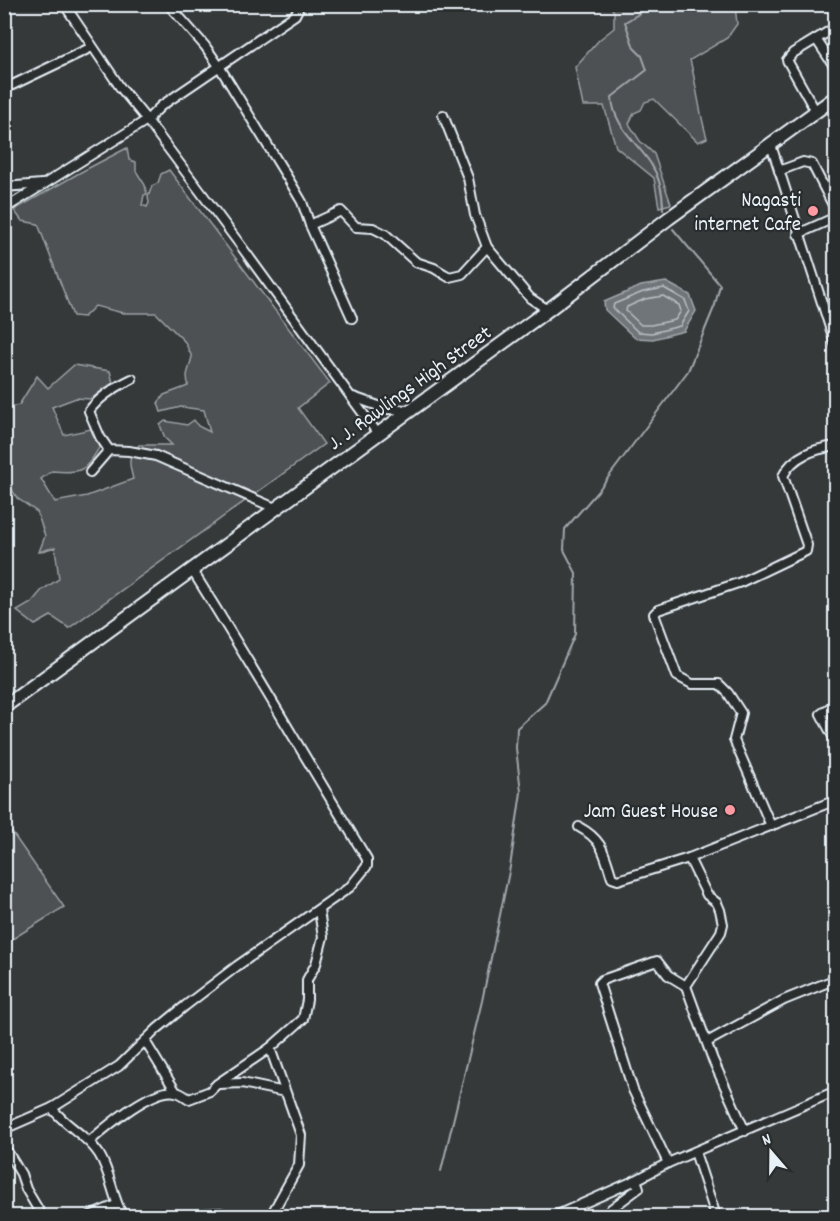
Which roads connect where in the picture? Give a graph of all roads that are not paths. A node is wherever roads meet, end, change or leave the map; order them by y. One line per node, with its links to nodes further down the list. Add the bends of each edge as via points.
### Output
1 (64, 4): 6 (street)
2 (168, 4): 7 (street)
3 (296, 4): 7 (street, via 295,15)
4 (836, 27): 5 (street)
5 (816, 39): 8 (street); 11 (street, via 788,60)
6 (92, 47): 9 (street); 13 (street)
7 (219, 66): 13 (street); 21 (street, via 292,184)
8 (836, 69)
9 (4, 89)
10 (836, 97): 11 (main road, J. J. Rawlings High Street)
11 (816, 111): 14 (main road, J. J. Rawlings High Street)
12 (443, 115): 23 (street, via 468,178 475,215)
13 (147, 120): 16 (street); 28 (street)
14 (771, 145): 15 (street); 24 (main road, J. J. Rawlings High Street)
15 (779, 171): 19 (street, via 803,162 812,164); 22 (street)
16 (43, 184): 17 (street); 18 (street)
17 (4, 188)
18 (4, 208)
19 (836, 211)
20 (836, 217): 22 (street)
21 (310, 225): 23 (street, via 341,210 356,226 385,234 416,262 449,277 462,274); 25 (street)
22 (798, 234): 26 (street)
23 (487, 247): 24 (street, via 530,298)
24 (548, 310): 29 (main road, J. J. Rawlings High Street)
25 (352, 318)
26 (836, 346)
27 (132, 379): 32 (street, via 117,386 89,411)
28 (353, 397): 29 (street, via 387,409); 30 (street)
29 (410, 410): 30 (main road, J. J. Rawlings High Street)
30 (378, 434): 34 (main road, J. J. Rawlings High Street)
31 (836, 446): 40 (street, via 815,449 795,460 783,476 807,544 806,551 741,582 654,614 677,676 692,684 719,684 741,713 734,740)
32 (109, 450): 33 (street); 34 (street, via 156,456)
33 (90, 472)
34 (275, 508): 35 (main road, J. J. Rawlings High Street)
35 (192, 570): 37 (main road, J. J. Rawlings High Street); 43 (street, via 367,859 367,866 350,887)
36 (836, 703): 38 (street, via 821,714)
37 (4, 707)
38 (836, 742)
39 (836, 800): 40 (street)
40 (771, 826): 42 (street)
41 (579, 827): 42 (street, via 602,846 612,878 618,880)
42 (689, 858): 45 (street, via 707,896 717,903 723,924)
43 (319, 910): 46 (street, via 237,966); 48 (street, via 324,937 307,980 303,1019)
44 (836, 979): 47 (street, via 784,1000)
45 (686, 986): 47 (street); 59 (street, via 668,975 657,961 599,983 633,1090)
46 (145, 1041): 51 (street); 53 (street, via 118,1066)
47 (707, 1042): 55 (street)
48 (270, 1048): 49 (street); 52 (street)
49 (217, 1084): 51 (street, via 189,1099); 52 (street, via 242,1083)
50 (836, 1090): 55 (street)
51 (176, 1092): 56 (street, via 144,1101)
52 (285, 1092): 62 (street, via 301,1135 301,1158)
53 (52, 1108): 54 (street); 56 (street)
54 (4, 1129)
55 (746, 1131): 58 (street)
56 (90, 1141): 61 (street, via 101,1156)
57 (4, 1146): 63 (street)
58 (695, 1152): 59 (street); 70 (street)
59 (668, 1163): 60 (street)
60 (636, 1180): 68 (street); 69 (street, via 639,1188)
61 (116, 1205): 64 (street); 65 (street)
62 (274, 1210)
63 (42, 1216)
64 (90, 1216)
65 (123, 1216)
66 (195, 1216): 67 (street)
67 (223, 1216)
68 (555, 1216)
69 (607, 1216)
70 (716, 1216)

